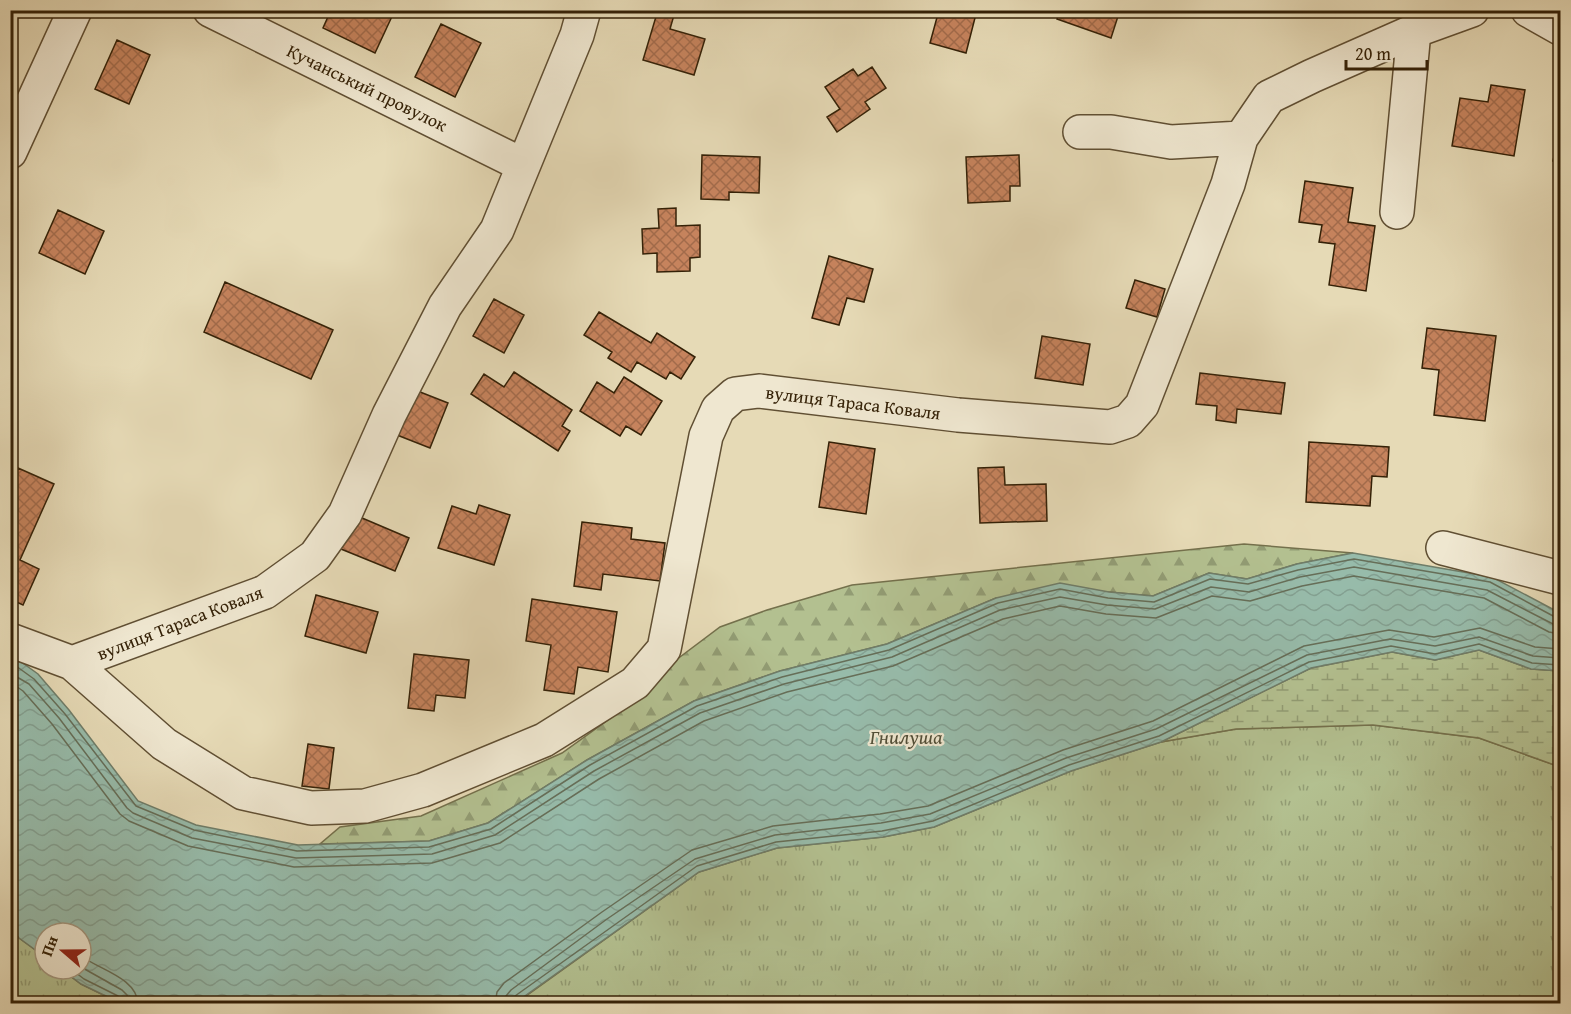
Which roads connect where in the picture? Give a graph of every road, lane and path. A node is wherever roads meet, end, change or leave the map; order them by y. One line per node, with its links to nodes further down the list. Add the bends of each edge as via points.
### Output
1 (75, 10): 10 (street)
2 (210, 10): 11 (street, Кучанський провулок)
3 (584, 10): 11 (street, вулиця Тараса Коваля)
4 (1472, 10): 7 (street, вулиця Тараса Коваля)
5 (1528, 10): 6 (street)
6 (1560, 28)
7 (1414, 31): 9 (street, вулиця Тараса Коваля, via 1269,97); 12 (street)
8 (1080, 132): 9 (street, via 1111,132 1172,142)
9 (1241, 138): 16 (street, вулиця Тараса Коваля, via 1228,184 1142,405 1128,422 1110,427 958,415 759,391 735,394 718,409 706,436 664,649 635,683 544,740 423,790 365,806 311,807 243,793 164,744)
10 (10, 152)
11 (523, 165): 16 (street, вулиця Тараса Коваля, via 497,230 445,306 389,415 345,514 315,556 265,592)
12 (1397, 212)
13 (1443, 548): 14 (street)
14 (1560, 578)
15 (10, 640): 16 (street, вулиця Тараса Коваля)
16 (72, 663)

